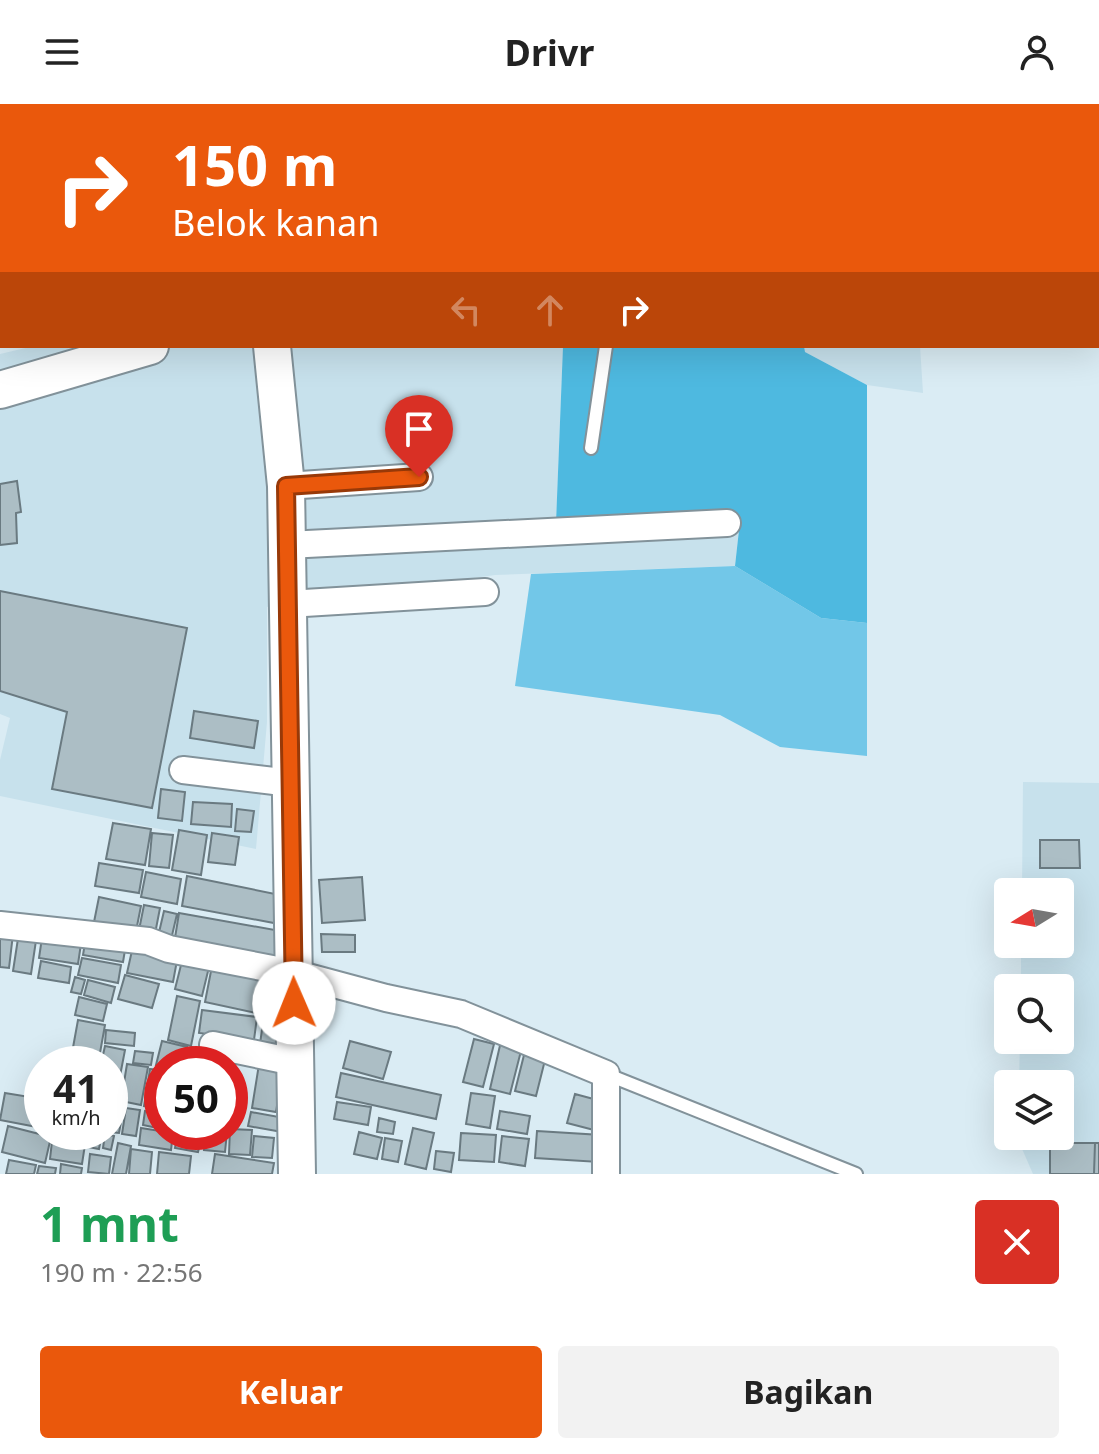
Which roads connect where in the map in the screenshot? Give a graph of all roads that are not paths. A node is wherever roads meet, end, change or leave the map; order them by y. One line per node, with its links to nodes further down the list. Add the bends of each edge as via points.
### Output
1 (143, 348): 4 (main road)
2 (272, 348): 7 (main road)
3 (606, 348): 5 (lane)
4 (0, 390)
5 (591, 448)
6 (419, 477): 7 (street)
7 (286, 486): 9 (main road)
8 (727, 523): 9 (street)
9 (287, 545): 11 (main road)
10 (485, 592): 11 (street)
11 (288, 604): 13 (main road)
12 (183, 770): 13 (street)
13 (291, 783): 15 (main road)
14 (0, 925): 15 (street, via 148,941)
15 (293, 973): 17 (main road); 18 (street, via 461,1014)
16 (213, 1045): 17 (street)
17 (294, 1062): 19 (main road)
18 (606, 1074): 20 (street); 21 (lane)
19 (297, 1174)
20 (606, 1174)
21 (856, 1174)

